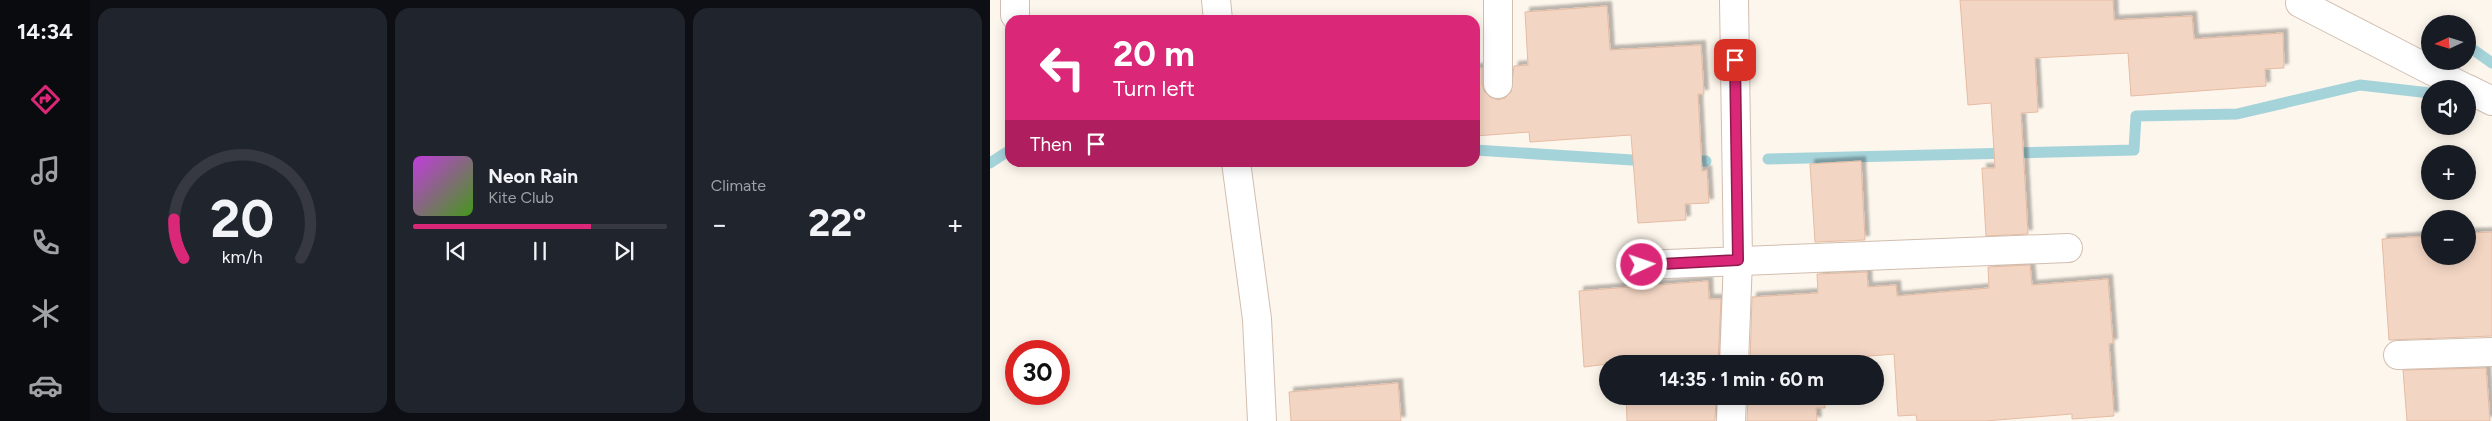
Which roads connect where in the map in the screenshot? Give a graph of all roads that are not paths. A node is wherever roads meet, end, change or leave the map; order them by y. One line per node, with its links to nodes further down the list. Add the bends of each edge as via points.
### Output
1 (1216, 0): 5 (street)
2 (1498, 0): 7 (street)
3 (1734, 0): 12 (street)
4 (2306, 1): 6 (street)
5 (1218, 15)
6 (2451, 80)
7 (1498, 84)
8 (2476, 93): 9 (street)
9 (2492, 101)
10 (1237, 167): 18 (street, via 1257,319)
11 (2068, 248): 12 (street)
12 (1738, 260): 13 (street); 15 (street)
13 (1642, 265)
14 (2492, 352): 16 (street)
15 (1734, 355)
16 (2398, 355)
17 (1732, 405): 19 (street)
18 (1262, 421)
19 (1731, 421)

